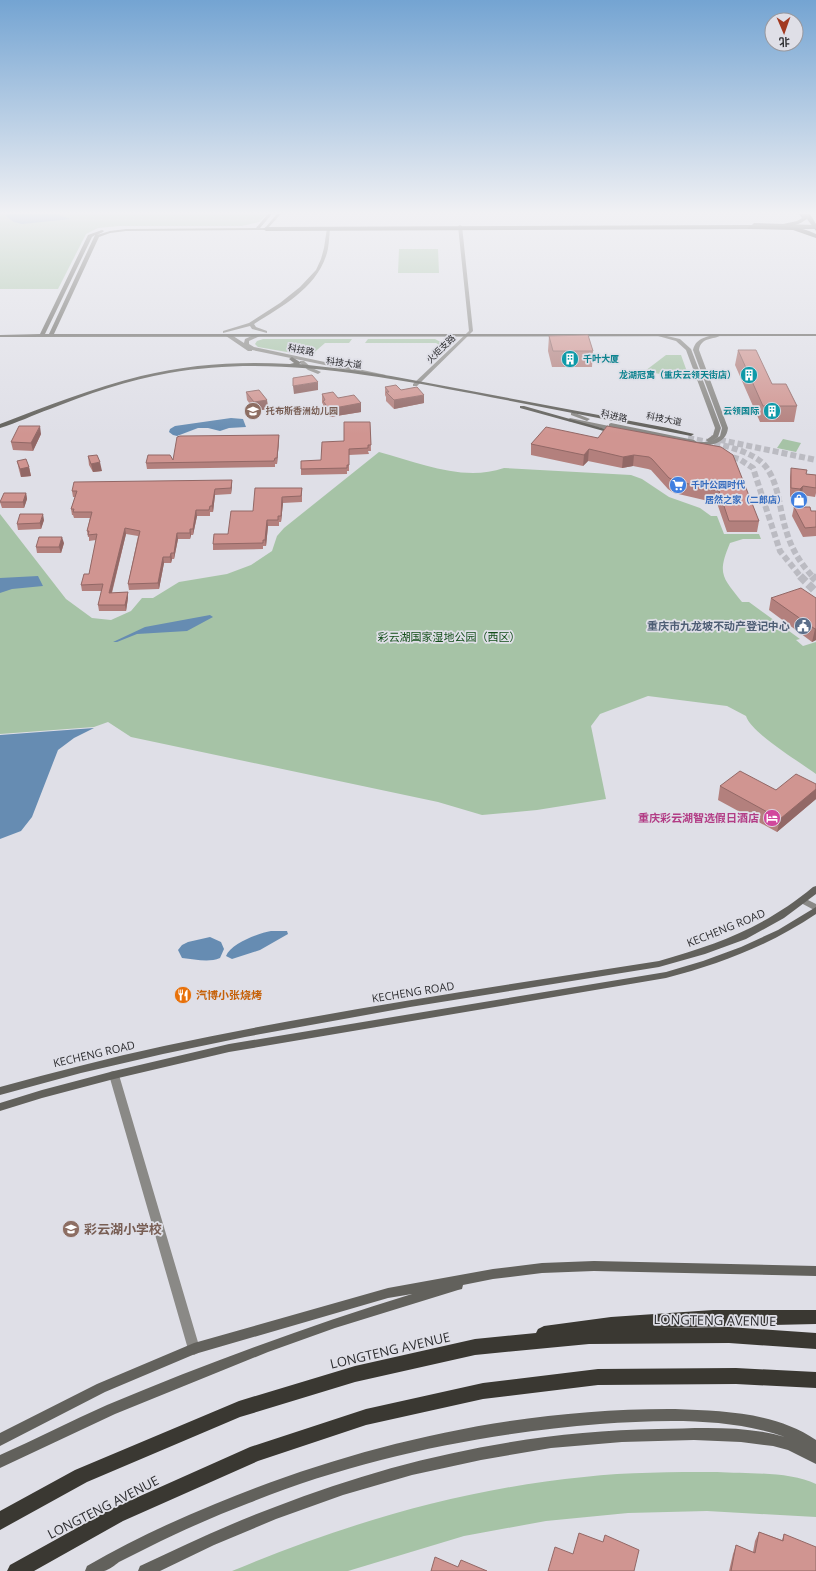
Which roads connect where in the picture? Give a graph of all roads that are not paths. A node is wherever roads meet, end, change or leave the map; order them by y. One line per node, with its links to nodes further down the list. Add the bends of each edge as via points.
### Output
1 (65, 287): 10 (main road)
2 (73, 287): 11 (main road)
3 (302, 287): 5 (street)
4 (465, 287): 9 (street, 火炬支路)
5 (251, 324): 7 (street); 12 (street)
6 (0, 332): 10 (main road)
7 (265, 332): 9 (main road); 12 (main road)
8 (816, 332): 9 (main road)
9 (469, 333): 13 (main road); 14 (main road); 25 (street, 火炬支路)
10 (43, 334): 11 (main road); 17 (main road)
11 (52, 334): 12 (main road)
12 (226, 334): 13 (main road); 20 (street, 科技路, via 247,349)
13 (258, 335): 24 (street, 科技路, via 247,340 246,344 252,348)
14 (660, 335): 15 (main road); 18 (street)
15 (720, 335): 16 (main road); 19 (street, via 702,340 697,344)
16 (816, 335)
17 (0, 336)
18 (690, 344): 19 (street); 27 (street, 科进路, via 718,428 718,434 714,438 687,441 606,424)
19 (696, 350): 28 (street, via 724,428 724,435 719,440 703,444 686,443)
20 (292, 359): 21 (main road, via 298,363); 22 (street, 科技路, via 301,361)
21 (280, 365): 22 (main road, 科技大道); 29 (main road, 科技大道, via 210,366 142,377 95,390)
22 (308, 368): 23 (street, 科技路); 24 (main road, 科技大道)
23 (318, 372): 25 (main road, 科技大道); 30 (main road, 科技大道, via 242,368 164,375 100,392)
24 (394, 378): 25 (main road, 科技大道)
25 (417, 383): 26 (main road, 科技大道); 28 (main road, 科技大道)
26 (510, 400): 27 (main road); 27 (main road, 科技大道, via 690,436)
27 (573, 414)
28 (563, 418): 31 (main road, 科技大道)
29 (0, 426)
30 (0, 430)
31 (622, 434)
32 (816, 889): 33 (main road, KECHENG ROAD)
33 (804, 901): 34 (street); 36 (main road, KECHENG ROAD, via 744,936 690,956 659,964 229,1036 114,1061)
34 (816, 909): 35 (main road, via 776,936 698,967 666,975 266,1042)
35 (114, 1075): 37 (main road); 43 (street)
36 (0, 1091)
37 (0, 1107)
38 (816, 1271): 39 (main road, via 594,1266 542,1268)
39 (493, 1274): 43 (main road, via 388,1293); 48 (main road, via 267,1347 111,1410)
40 (816, 1317): 42 (highway, via 720,1317 589,1325)
41 (816, 1341): 42 (highway, LONGTENG AVENUE, via 729,1335 589,1336)
42 (474, 1347): 49 (highway, LONGTENG AVENUE, via 355,1374 239,1409 81,1476)
43 (194, 1349): 45 (main road, via 101,1388)
44 (816, 1380): 50 (highway, LONGTENG AVENUE, via 736,1376 598,1377 483,1391 366,1417 256,1453 116,1516)
45 (0, 1440)
46 (816, 1448): 51 (main road, via 785,1430 736,1419 666,1415 540,1423 457,1435 353,1461 246,1496 179,1526)
47 (816, 1458): 52 (main road, via 796,1446 765,1438 671,1434 549,1442 468,1455 390,1474 322,1495 258,1519)
48 (0, 1462)
49 (0, 1521)
50 (16, 1571)
51 (92, 1571)
52 (145, 1571)

